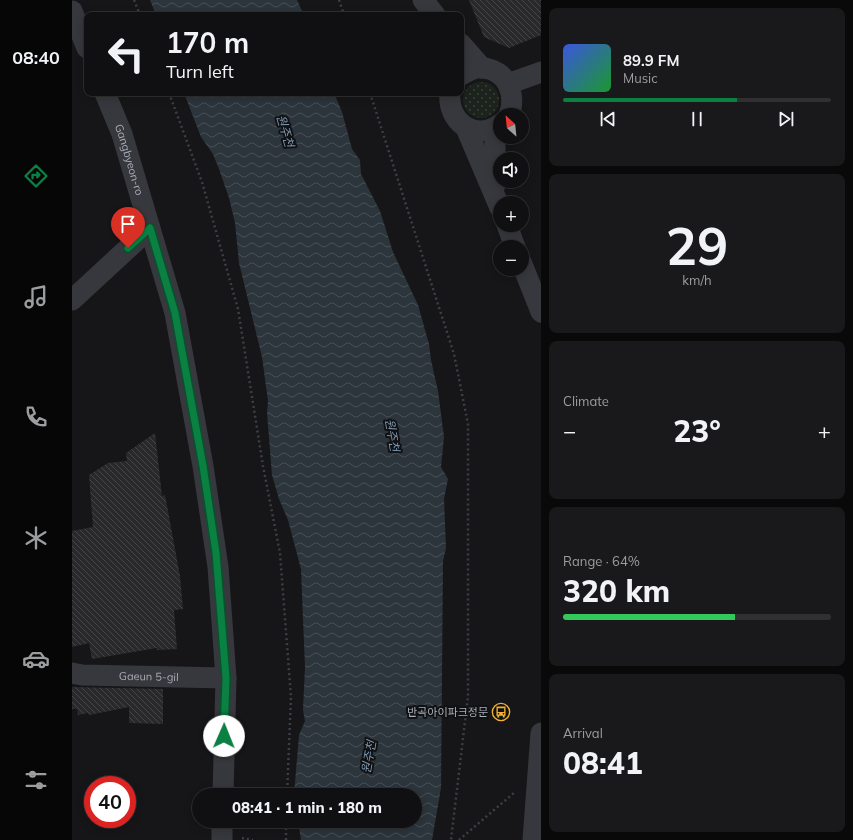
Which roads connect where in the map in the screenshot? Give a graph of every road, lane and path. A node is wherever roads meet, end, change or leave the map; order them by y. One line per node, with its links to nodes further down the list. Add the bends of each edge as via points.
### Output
1 (134, 0): 5 (path)
2 (340, 0): 6 (path)
3 (423, 0): 7 (street); 8 (street)
4 (72, 11): 9 (street)
5 (139, 12)
6 (343, 12)
7 (428, 12)
8 (433, 12)
9 (84, 41)
10 (464, 47): 11 (street)
11 (482, 68): 13 (street); 14 (street, via 492,70)
12 (541, 72): 14 (street)
13 (464, 73)
14 (508, 84): 19 (street, via 512,94)
15 (106, 96): 25 (street, Gangbyeon-ro, via 122,134)
16 (170, 96): 34 (path, via 202,182 238,309 280,553 291,697)
17 (371, 96): 40 (path, via 454,354 468,424 468,696)
18 (450, 96): 21 (street, via 452,113)
19 (510, 108)
20 (493, 126): 21 (street, via 485,131)
21 (466, 128): 23 (street)
22 (500, 144): 24 (street)
23 (495, 196)
24 (497, 196)
25 (150, 228): 27 (street); 30 (street, Gangbyeon-ro, via 175,313 203,466 218,567)
26 (527, 276): 28 (street)
27 (72, 300)
28 (541, 312)
29 (72, 673): 30 (street, Gaeun 5-gil)
30 (226, 678): 33 (street, Gangbyeon-ro)
31 (541, 732): 32 (street)
32 (538, 772): 35 (street); 41 (path)
33 (223, 788)
34 (287, 788)
35 (538, 819): 42 (street)
36 (222, 828): 38 (street)
37 (286, 828): 39 (path)
38 (222, 840)
39 (286, 840)
40 (451, 840)
41 (459, 840)
42 (533, 840)

